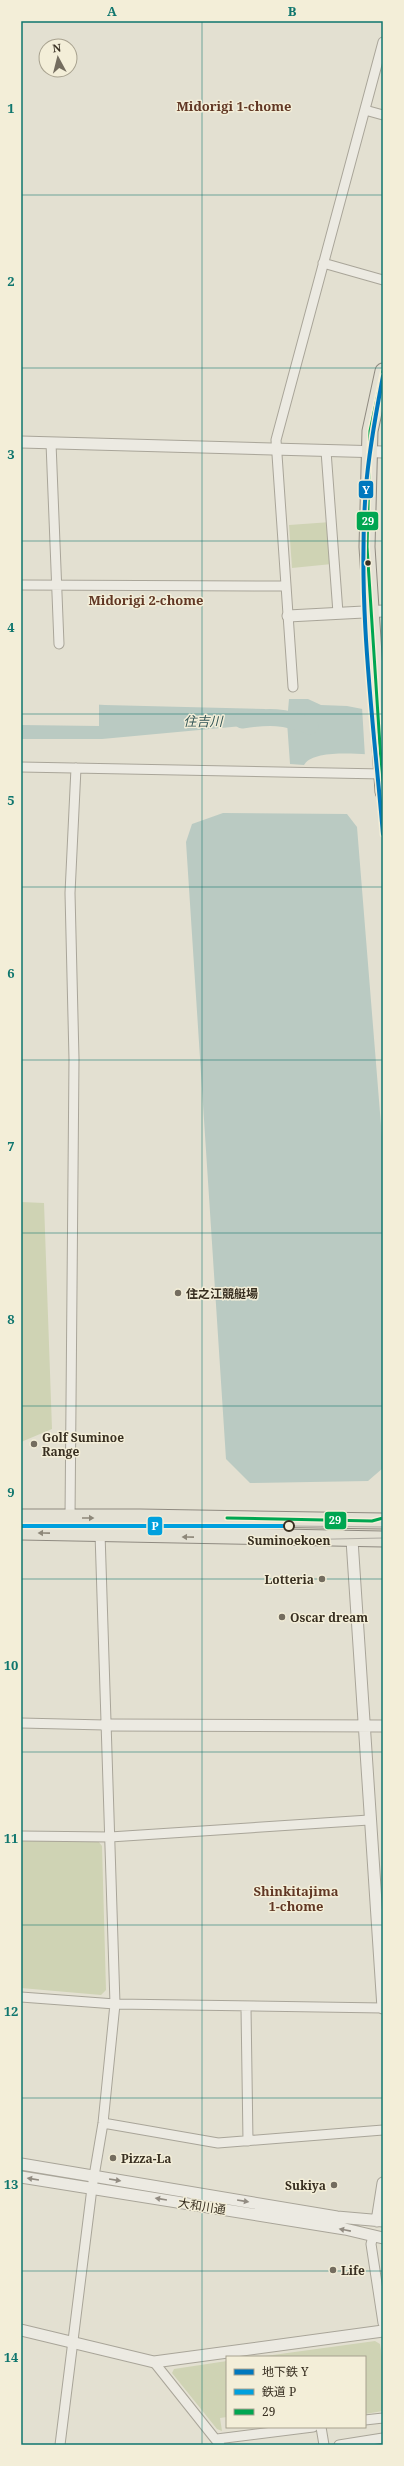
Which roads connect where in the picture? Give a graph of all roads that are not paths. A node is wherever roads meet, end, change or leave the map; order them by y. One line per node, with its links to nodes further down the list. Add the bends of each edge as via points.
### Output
1 (383, 42): 2 (street)
2 (365, 110): 3 (street); 4 (street)
3 (383, 115)
4 (323, 263): 5 (street); 9 (street, via 276,440)
5 (383, 280)
6 (383, 372): 11 (main road, via 371,424)
7 (21, 442): 8 (street)
8 (51, 443): 9 (street); 13 (street)
9 (276, 450): 10 (street); 14 (street)
10 (326, 451): 11 (street); 16 (street)
11 (376, 452): 15 (main road, via 367,547)
12 (21, 584): 13 (street)
13 (56, 585): 14 (street); 18 (street)
14 (286, 586): 17 (street)
15 (378, 611): 16 (street); 22 (main road, via 376,700)
16 (338, 613): 17 (street)
17 (288, 616): 19 (street)
18 (59, 644)
19 (293, 687)
20 (21, 767): 21 (street)
21 (76, 768): 22 (street); 25 (street, via 70,893 74,1059)
22 (382, 770): 23 (main road)
23 (383, 792)
24 (21, 1517): 25 (main road)
25 (70, 1518): 26 (main road, one-way to 26)
26 (379, 1520)
27 (21, 1532): 28 (main road, one-way to 27)
28 (100, 1533): 30 (main road, one-way to 28); 32 (street)
29 (383, 1539): 30 (main road)
30 (352, 1540): 33 (street)
31 (21, 1723): 32 (street)
32 (106, 1725): 33 (street); 37 (street)
33 (364, 1725): 34 (street); 35 (street)
34 (383, 1726)
35 (369, 1820): 37 (street); 41 (street)
36 (21, 1836): 37 (street)
37 (110, 1837): 39 (street)
38 (21, 1997): 39 (street)
39 (115, 2004): 40 (street); 42 (street)
40 (246, 2008): 41 (street); 44 (street)
41 (383, 2008)
42 (103, 2123): 44 (street, via 218,2143); 46 (street)
43 (383, 2130): 44 (street)
44 (248, 2141)
45 (21, 2164): 46 (street, 大和川通)
46 (94, 2176): 49 (street); 50 (street, 大和川通, one-way to 50, via 337,2217)
47 (21, 2177): 49 (street, 大和川通, one-way to 47)
48 (383, 2183): 50 (street)
49 (92, 2188): 51 (street, 大和川通, one-way to 49); 55 (street)
50 (380, 2221)
51 (378, 2237): 52 (street, via 371,2244)
52 (383, 2323)
53 (21, 2330): 55 (street)
54 (383, 2331): 56 (street)
55 (72, 2342): 56 (street); 63 (street)
56 (154, 2362): 62 (street)
57 (383, 2418): 58 (street)
58 (366, 2420)
59 (307, 2428): 62 (street)
60 (321, 2428): 64 (street)
61 (383, 2438): 65 (street)
62 (218, 2442)
63 (60, 2445)
64 (324, 2445)
65 (339, 2445)

